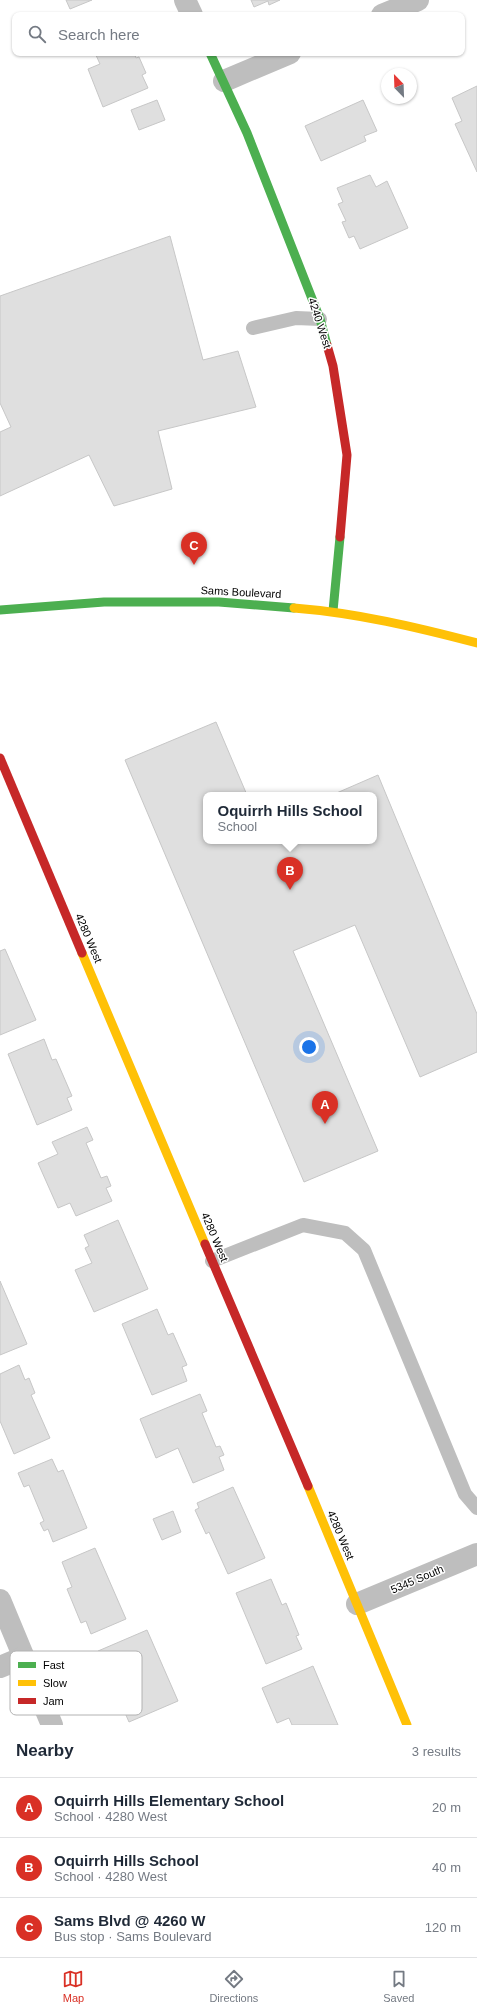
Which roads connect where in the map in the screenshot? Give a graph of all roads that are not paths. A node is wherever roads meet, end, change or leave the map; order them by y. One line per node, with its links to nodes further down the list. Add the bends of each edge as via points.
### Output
1 (185, 0): 3 (street)
2 (418, 0): 4 (street)
3 (191, 12)
4 (389, 12)
5 (212, 56): 7 (street, 4240 West)
6 (283, 56): 7 (street)
7 (224, 81): 8 (street, 4240 West)
8 (320, 319): 9 (lane, via 296,318); 11 (street, 4240 West, via 333,366 346,455)
9 (253, 328)
10 (0, 610): 11 (street, Sams Boulevard, via 104,602 218,602)
11 (333, 611): 12 (street, Sams Boulevard, via 404,624)
12 (477, 643)
13 (0, 758): 14 (street, 4280 West)
14 (212, 1261): 15 (lane, via 303,1226 344,1233 364,1250 465,1494); 18 (street, 4280 West)
15 (477, 1508)
16 (477, 1554): 18 (street, 5345 South)
17 (0, 1600): 19 (street)
18 (358, 1604): 24 (street, 4280 West)
19 (21, 1651)
20 (10, 1663): 21 (street)
21 (0, 1667)
22 (48, 1715): 23 (street)
23 (52, 1725)
24 (407, 1725)

